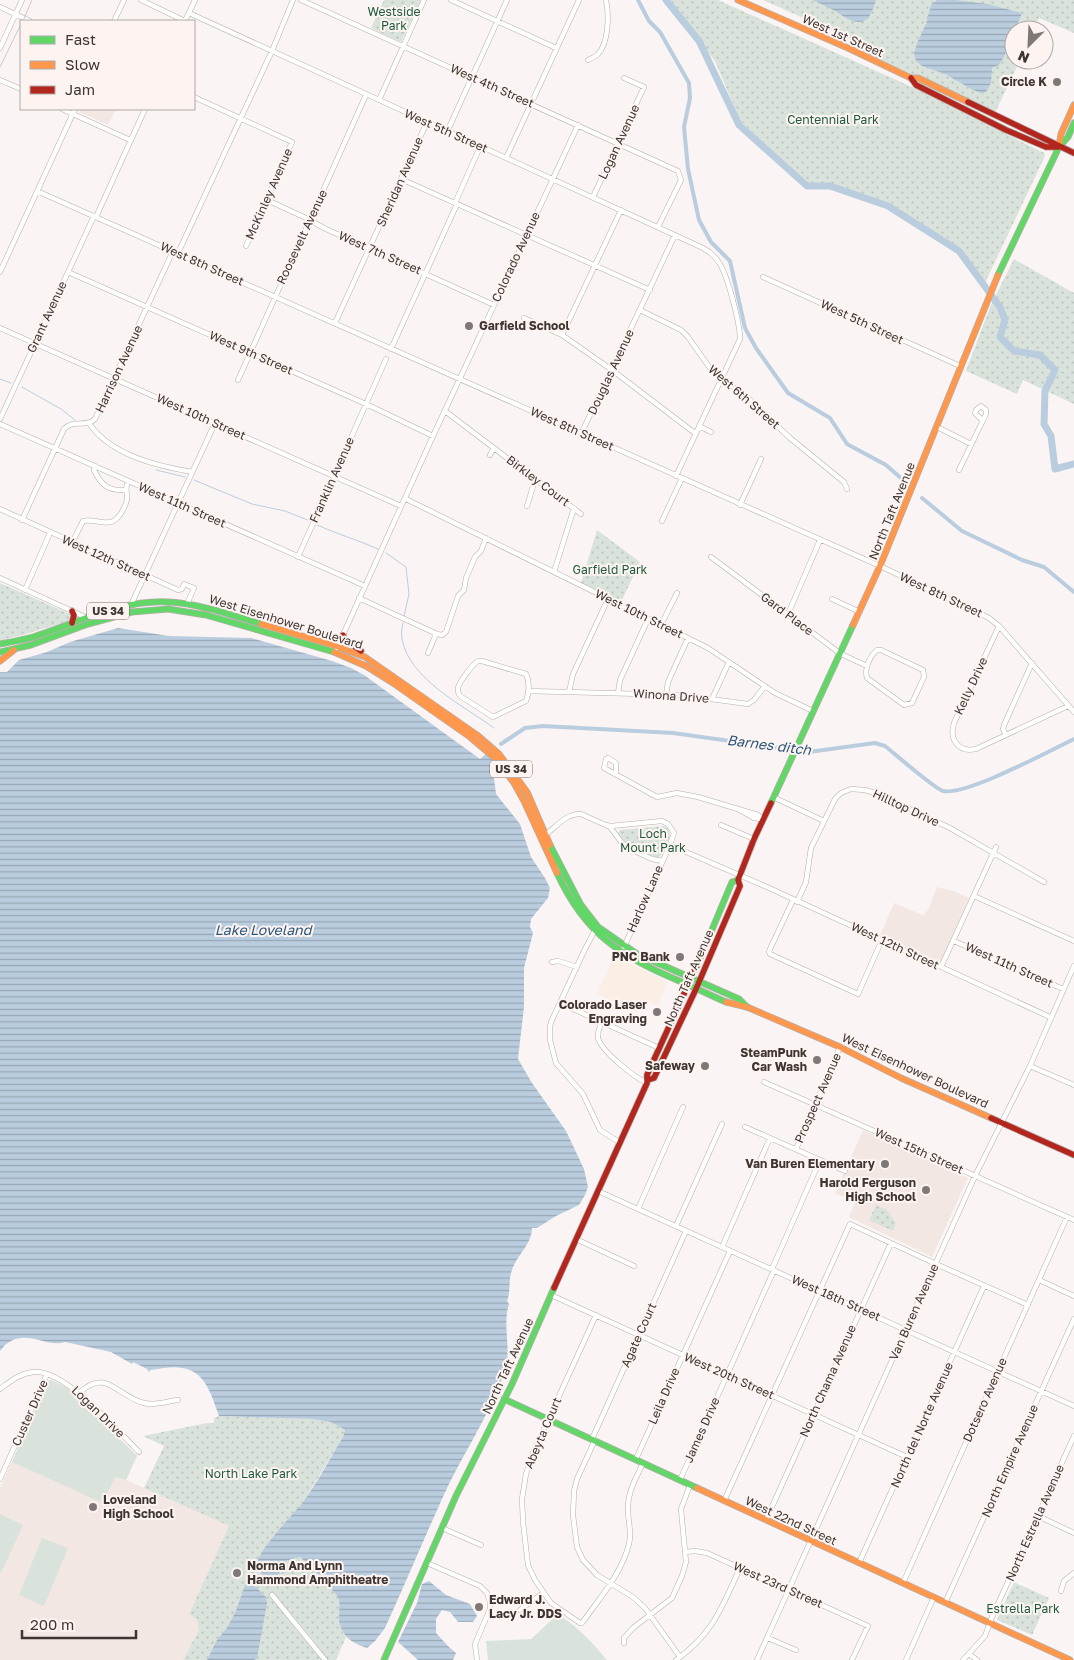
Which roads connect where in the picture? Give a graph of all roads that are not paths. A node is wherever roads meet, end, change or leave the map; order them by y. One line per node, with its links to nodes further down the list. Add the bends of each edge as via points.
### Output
1 (22, 0): 15 (street)
2 (124, 0): 17 (street)
3 (140, 0): 18 (street)
4 (195, 0): 14 (street)
5 (293, 0): 24 (street)
6 (301, 0): 21 (street, West 4th Street)
7 (424, 0): 21 (street)
8 (451, 0): 20 (street)
9 (507, 0): 20 (street)
10 (579, 0): 23 (street)
11 (606, 0): 25 (street, via 606,38 598,54)
12 (738, 0): 45 (main road, West 1st Street, via 911,78 918,78)
13 (0, 7): 15 (street)
14 (189, 13): 19 (street); 24 (street, West 5th Street)
15 (15, 14): 16 (street); 22 (street)
16 (28, 20)
17 (114, 20)
18 (183, 20)
19 (186, 20)
20 (497, 21): 23 (street); 26 (street)
21 (404, 46): 26 (street, West 4th Street); 32 (street)
22 (0, 48)
23 (556, 48): 33 (street)
24 (272, 52): 30 (street, West 5th Street); 37 (street)
25 (588, 60)
26 (472, 77): 33 (street, West 4th Street); 41 (street)
27 (624, 78): 43 (street, Logan Avenue, via 644,87)
28 (0, 80): 29 (street)
29 (20, 90)
30 (366, 95): 32 (street, West 5th Street); 56 (street, Roosevelt Avenue)
31 (195, 96): 37 (street)
32 (379, 100): 38 (street, West 5th Street)
33 (531, 104): 40 (street, West 4th Street); 47 (street)
34 (1074, 105): 45 (main road)
35 (145, 110): 42 (street, Grant Avenue)
36 (73, 111): 42 (street); 50 (street)
37 (241, 118): 52 (street, McKinley Avenue, via 292,142); 63 (street)
38 (426, 122): 41 (street, West 5th Street); 48 (street, Sheridan Avenue)
39 (1074, 123): 45 (main road)
40 (578, 125): 43 (street, West 4th Street); 49 (street, Colorado Avenue)
41 (447, 132): 44 (street, West 5th Street)
42 (130, 140): 55 (street, Grant Avenue)
43 (618, 144): 51 (street, Logan Avenue); 57 (street, West 4th Street, via 680,174 681,180)
44 (480, 146): 47 (street, West 5th Street); 53 (street)
45 (1059, 147): 46 (main road, West 1st Street); 82 (main road, North Taft Avenue, via 993,286)
46 (1074, 153)
47 (506, 158): 49 (street, West 5th Street)
48 (401, 179): 53 (street); 61 (street, Sheridan Avenue)
49 (553, 180): 51 (street, West 5th Street); 58 (street, Colorado Avenue)
50 (37, 190): 55 (street, West 8th Street); 65 (street)
51 (593, 197): 54 (street, West 5th Street)
52 (267, 200): 56 (street, West 7th Street); 60 (street, McKinley Avenue)
53 (456, 204): 58 (street); 67 (street)
54 (621, 210): 57 (street, West 5th Street); 64 (street)
55 (95, 216): 62 (street, West 8th Street); 66 (street, Grant Avenue)
56 (310, 220): 61 (street, West 7th Street); 70 (street, Roosevelt Avenue)
57 (658, 227): 59 (street, West 5th Street)
58 (527, 234): 64 (street); 71 (street, Colorado Avenue)
59 (675, 235): 69 (street); 85 (street, West 5th Street, via 703,248 716,258 724,272 740,335)
60 (246, 246)
61 (370, 248): 67 (street, West 7th Street); 75 (street, Sheridan Avenue)
62 (173, 251): 63 (street, West 8th Street); 72 (street, Harrison Avenue)
63 (178, 253): 70 (street, West 8th Street)
64 (594, 265): 69 (street); 77 (street)
65 (0, 272)
66 (68, 272): 72 (street, West 9th Street); 78 (street, Grant Avenue)
67 (425, 274): 71 (street, West 7th Street); 79 (street)
68 (763, 277): 82 (street, West 5th Street)
69 (650, 290): 73 (street, Douglas Avenue)
70 (275, 296): 75 (street, West 8th Street); 80 (street, Roosevelt Avenue)
71 (494, 305): 87 (street, Colorado Avenue)
72 (147, 307): 80 (street, West 9th Street); 84 (street, Harrison Avenue)
73 (640, 310): 83 (street, Douglas Avenue); 85 (street, West 6th Street, via 682,331 707,366)
74 (524, 318): 77 (street)
75 (335, 323): 79 (street, West 8th Street)
76 (0, 328): 78 (street, West 10th Street)
77 (562, 336): 83 (street)
78 (35, 344): 84 (street, West 10th Street); 90 (street, Grant Avenue)
79 (391, 349): 87 (street, West 8th Street)
80 (250, 352): 86 (street, Roosevelt Avenue); 88 (street, West 9th Street)
81 (386, 359): 88 (street, Franklin Avenue)
82 (960, 366): 96 (main road, North Taft Avenue)
83 (612, 370): 98 (street, Douglas Avenue); 99 (street)
84 (114, 379): 92 (street, Harrison Avenue, via 96,418); 93 (street, West 10th Street)
85 (721, 379): 95 (street); 114 (street, West 6th Street, via 748,398 844,482)
86 (238, 380)
87 (460, 380): 89 (street, Colorado Avenue); 98 (street, West 8th Street)
88 (366, 404): 100 (street, West 9th Street); 109 (street, Franklin Avenue)
89 (445, 411): 100 (street, Colorado Avenue); 103 (street, Birkley Court)
90 (0, 419)
91 (982, 420): 101 (street)
92 (89, 423): 102 (street, Harrison Avenue, via 67,426); 108 (street, via 100,436 127,454 152,464)
93 (215, 423): 108 (street); 109 (street, West 10th Street)
94 (0, 424): 102 (street, West 11th Street)
95 (699, 426): 97 (street); 99 (street)
96 (936, 427): 101 (street); 132 (main road, North Taft Avenue)
97 (711, 432)
98 (581, 434): 110 (street, West 8th Street)
99 (696, 434): 110 (street)
100 (433, 436): 116 (street, Colorado Avenue)
101 (971, 444): 107 (street)
102 (55, 448): 106 (street, West 11th Street); 124 (street, Harrison Avenue)
103 (494, 448): 104 (street, Birkley Court); 112 (street, Birkley Court)
104 (490, 454)
105 (761, 459): 118 (street)
106 (95, 466): 113 (street, West 11th Street); 115 (street, via 94,470 104,486)
107 (959, 470)
108 (192, 472): 117 (street)
109 (333, 476): 119 (street, West 10th Street); 130 (street, Franklin Avenue)
110 (676, 476): 111 (street, West 8th Street)
111 (682, 478): 118 (street, West 8th Street); 125 (street)
112 (535, 480): 120 (street); 121 (street, Birkley Court)
113 (128, 481): 115 (street); 117 (street, West 11th Street)
114 (847, 489)
115 (125, 490): 129 (street, via 127,500 117,518 111,522 84,522)
116 (406, 499): 119 (street, Colorado Avenue); 127 (street, West 10th Street)
117 (178, 504): 130 (street, West 11th Street); 134 (street)
118 (740, 504): 128 (street, West 8th Street)
119 (401, 506): 136 (street)
120 (528, 506)
121 (574, 508): 123 (street, Birkley Court); 133 (street)
122 (0, 510): 124 (street, West 12th Street)
123 (581, 514)
124 (22, 520): 126 (street, West 12th Street)
125 (662, 521)
126 (50, 533): 129 (street, West 12th Street); 137 (street)
127 (486, 538): 133 (street, West 10th Street); 153 (street, via 444,634)
128 (820, 540): 132 (street, West 8th Street); 147 (street)
129 (72, 543): 134 (street, West 12th Street)
130 (298, 556): 136 (street, West 11th Street)
131 (711, 557): 147 (street, Gard Place)
132 (880, 566): 146 (main road, North Taft Avenue); 152 (street, West 8th Street, via 989,618)
133 (554, 572): 140 (street, West 10th Street)
134 (144, 576): 142 (street, West 12th Street, via 178,590 184,584 194,588); 143 (street)
135 (0, 578): 137 (street)
136 (365, 586): 139 (street)
137 (25, 590): 145 (street)
138 (677, 593): 151 (street)
139 (359, 598): 153 (street); 154 (street)
140 (608, 599): 148 (street, West 10th Street); 169 (street, via 573,674)
141 (832, 600): 146 (street)
142 (187, 604): 143 (main road, West Eisenhower Boulevard / US 34); 144 (main road); 158 (main road, West Eisenhower Boulevard / US 34)
143 (132, 605): 149 (main road, West Eisenhower Boulevard / US 34)
144 (177, 610): 149 (main road, West Eisenhower Boulevard / US 34, via 141,610); 158 (main road, West Eisenhower Boulevard / US 34)
145 (72, 612): 149 (street); 150 (main road)
146 (860, 612): 161 (main road, North Taft Avenue)
147 (788, 614): 161 (street, Gard Place)
148 (648, 618): 151 (street, West 10th Street); 170 (street, via 620,680)
149 (87, 621): 150 (main road, West Eisenhower Boulevard / US 34); 157 (main road, West Eisenhower Boulevard / US 34)
150 (72, 623): 156 (main road, West Eisenhower Boulevard / US 34)
151 (661, 625): 155 (street, West 10th Street)
152 (999, 626): 165 (street, West 8th Street); 176 (street, Kelly Drive, via 954,724 952,735 957,745 974,750)
153 (436, 634): 160 (street)
154 (343, 635): 158 (street); 162 (main road)
155 (688, 638): 164 (street, West 10th Street); 171 (street, via 668,682)
156 (0, 644)
157 (14, 649): 159 (main road, West Eisenhower Boulevard / US 34); 163 (main road)
158 (337, 650): 162 (main road, West Eisenhower Boulevard / US 34); 183 (main road, West Eisenhower Boulevard / US 34, via 379,674 470,737 496,759 517,789)
159 (0, 652)
160 (428, 653)
161 (840, 654): 166 (street, Gard Place); 174 (main road, North Taft Avenue)
162 (367, 658): 183 (main road, West Eisenhower Boulevard / US 34, via 478,735 499,754 527,792)
163 (0, 661)
164 (729, 662): 167 (street, West 10th Street); 172 (street)
165 (1032, 664): 173 (street, West 8th Street); 176 (street, via 1004,725)
166 (867, 666): 166 (street, via 874,653 881,650 923,670 924,677 914,701 904,705 867,678)
167 (765, 686): 172 (street, Winona Drive, via 750,703); 174 (street, West 10th Street)
168 (528, 691): 168 (street, via 529,680 524,673 482,661 474,664 458,690 460,696 492,717 524,703); 169 (street, Winona Drive)
169 (569, 692): 170 (street, Winona Drive)
170 (618, 693): 171 (street, Winona Drive)
171 (666, 695): 172 (street, Winona Drive)
172 (712, 699)
173 (1068, 706): 175 (street, West 8th Street); 176 (street)
174 (813, 711): 178 (main road, North Taft Avenue)
175 (1074, 712)
176 (1006, 735)
177 (616, 774): 179 (street, via 656,797 677,794 698,797)
178 (773, 797): 179 (main road, North Taft Avenue); 180 (street)
179 (762, 819): 184 (main road, North Taft Avenue)
180 (824, 821): 187 (street, Hilltop Drive, via 838,796 852,789 866,790 950,828); 192 (street, Hilltop Drive, via 810,852 806,882)
181 (606, 825): 183 (street, via 578,813); 185 (street, via 665,822 673,830); 188 (street, via 630,849)
182 (722, 825): 184 (street)
183 (543, 837): 193 (main road, West Eisenhower Boulevard / US 34, via 566,892 577,910)
184 (754, 840): 189 (main road, North Taft Avenue)
185 (670, 845): 188 (street, Harlow Lane); 189 (street, West 12th Street)
186 (996, 847): 187 (street)
187 (993, 853): 190 (street, Hilltop Drive); 191 (street)
188 (662, 861): 197 (street, Harlow Lane)
189 (739, 878): 192 (street, West 12th Street); 203 (main road, North Taft Avenue, via 732,882); 204 (main road, North Taft Avenue, via 740,886)
190 (1044, 882)
191 (974, 896): 195 (street); 196 (street)
192 (795, 901): 194 (street, West 12th Street); 194 (street, Hilltop Drive, via 770,954 858,994)
193 (596, 929): 197 (main road, West Eisenhower Boulevard / US 34); 198 (main road, West Eisenhower Boulevard / US 34); 201 (street)
194 (882, 940): 202 (street, West 12th Street)
195 (954, 941): 202 (street); 207 (street, West 11th Street)
196 (1074, 942)
197 (624, 946): 198 (street, Harlow Lane); 203 (main road, West Eisenhower Boulevard / US 34)
198 (621, 953): 205 (main road, West Eisenhower Boulevard / US 34)
199 (552, 962): 201 (street, via 558,960)
200 (1074, 966): 207 (street, Van Buren Avenue)
201 (577, 967): 208 (street)
202 (941, 968): 210 (street, West 12th Street)
203 (691, 978): 204 (main road, West Eisenhower Boulevard / US 34); 205 (main road, North Taft Avenue)
204 (699, 982): 206 (main road, North Taft Avenue); 209 (main road, West Eisenhower Boulevard / US 34, via 739,999)
205 (688, 985): 206 (main road, West Eisenhower Boulevard / US 34); 213 (main road, North Taft Avenue)
206 (696, 989): 209 (main road, West Eisenhower Boulevard / US 34, via 736,1006); 215 (main road, North Taft Avenue, via 654,1078)
207 (1063, 989): 210 (street, Van Buren Avenue)
208 (560, 1004): 211 (street); 224 (street, via 549,1034 556,1063 583,1094 600,1130)
209 (747, 1007): 212 (main road, West Eisenhower Boulevard / US 34)
210 (1050, 1016): 214 (street, Van Buren Avenue)
211 (601, 1023): 213 (street); 215 (street, via 598,1034 601,1043 628,1072)
212 (840, 1047): 218 (street, Prospect Avenue); 220 (main road, West Eisenhower Boulevard / US 34)
213 (659, 1048): 215 (main road, North Taft Avenue, via 647,1075)
214 (1030, 1066): 217 (street); 220 (street, Van Buren Avenue)
215 (648, 1082): 224 (main road, North Taft Avenue)
216 (764, 1082): 218 (street, West 15th Street)
217 (1074, 1086)
218 (815, 1105): 225 (street, Prospect Avenue); 229 (street, West 15th Street)
219 (683, 1107): 231 (street)
220 (1001, 1122): 226 (main road, West Eisenhower Boulevard / US 34); 229 (street, Van Buren Avenue)
221 (722, 1124): 234 (street)
222 (745, 1126): 223 (street)
223 (770, 1138): 225 (street); 238 (street)
224 (619, 1142): 230 (main road, North Taft Avenue)
225 (796, 1149): 227 (street)
226 (1074, 1155)
227 (820, 1160): 228 (street); 242 (street, James Drive)
228 (845, 1171)
229 (975, 1176): 232 (street, West 15th Street); 240 (street, Van Buren Avenue)
230 (598, 1191): 231 (street, West 18th Street); 236 (main road, North Taft Avenue)
231 (638, 1209): 234 (street, West 18th Street)
232 (1067, 1217): 233 (street, West 15th Street); 243 (street, Dotsero Avenue)
233 (1074, 1220)
234 (676, 1226): 235 (street, West 18th Street)
235 (686, 1231): 238 (street, West 18th Street); 253 (street, Agate Court)
236 (576, 1239): 241 (street); 246 (main road, North Taft Avenue)
237 (890, 1243): 240 (street); 245 (street, via 850,1224); 249 (street, North Chama Avenue)
238 (722, 1247): 239 (street, West 18th Street)
239 (730, 1251): 242 (street, West 18th Street); 255 (street, Leila Drive)
240 (936, 1264): 244 (street); 252 (street, Van Buren Avenue)
241 (634, 1266)
242 (773, 1270): 245 (street, West 18th Street); 258 (street, James Drive)
243 (1039, 1280): 247 (street); 248 (street, Dotsero Avenue)
244 (984, 1286): 248 (street); 254 (street, North del Norte Avenue)
245 (820, 1291): 249 (street, West 18th Street); 262 (street)
246 (551, 1295): 250 (street, West 20th Street); 263 (main road, North Taft Avenue)
247 (1074, 1296)
248 (1028, 1305): 256 (street, Dotsero Avenue)
249 (860, 1310): 252 (street, West 18th Street); 266 (street, North Chama Avenue)
250 (596, 1315): 253 (street, West 20th Street); 267 (street, Abeyta Court)
251 (1074, 1319): 260 (street, North Empire Avenue)
252 (906, 1330): 254 (street, West 18th Street); 268 (street, Van Buren Avenue)
253 (639, 1335): 255 (street, West 20th Street); 270 (street, Agate Court)
254 (955, 1352): 256 (street, West 18th Street); 272 (street, North del Norte Avenue)
255 (683, 1355): 258 (street, West 20th Street); 273 (street, Leila Drive)
256 (998, 1372): 260 (street, West 18th Street); 291 (street, Dotsero Avenue)
257 (47, 1374): 259 (street, Logan Drive, via 21,1374); 261 (street, Logan Drive); 275 (street, Custer Drive)
258 (727, 1375): 262 (street, West 20th Street); 276 (street, James Drive)
259 (0, 1389)
260 (1042, 1391): 265 (street, West 18th Street); 297 (street, North Empire Avenue)
261 (79, 1393): 264 (street, via 92,1383 102,1382 145,1403); 271 (street, Logan Drive)
262 (772, 1396): 266 (street, West 20th Street); 278 (street)
263 (504, 1399): 267 (main road, West 22nd Street); 281 (main road, North Taft Avenue)
264 (178, 1400)
265 (1074, 1406)
266 (813, 1414): 268 (street, West 20th Street); 280 (street, North Chama Avenue)
267 (548, 1419): 270 (main road, West 22nd Street); 294 (street, Abeyta Court, via 528,1468 522,1499 528,1565)
268 (859, 1435): 272 (street, West 20th Street); 283 (street, Van Buren Avenue)
269 (1074, 1436): 279 (street, North Estrella Avenue)
270 (594, 1440): 273 (main road, West 22nd Street); 290 (street, Agate Court, via 575,1484 574,1524 577,1547 583,1560)
271 (139, 1452)
272 (907, 1457): 287 (street, North del Norte Avenue)
273 (636, 1460): 274 (main road, West 22nd Street)
274 (643, 1463): 276 (main road, West 22nd Street); 290 (street, via 628,1499 628,1547)
275 (0, 1479)
276 (680, 1480): 277 (main road, West 22nd Street)
277 (690, 1485): 278 (main road, West 22nd Street); 285 (street, via 681,1510)
278 (724, 1500): 280 (main road, West 22nd Street)
279 (1038, 1516): 282 (street); 300 (street, North Estrella Avenue)
280 (766, 1520): 283 (main road, West 22nd Street)
281 (442, 1528): 284 (street); 286 (main road, North Taft Avenue)
282 (1074, 1533)
283 (812, 1542): 287 (main road, West 22nd Street); 292 (street, Van Buren Avenue)
284 (481, 1545)
285 (685, 1552): 288 (street, West 23rd Street, via 707,1554); 299 (street, via 684,1570 673,1596)
286 (426, 1563): 308 (main road, North Taft Avenue); 309 (street, via 480,1586 487,1593 490,1609 476,1644)
287 (860, 1563): 291 (main road, West 22nd Street)
288 (740, 1568): 292 (street, West 23rd Street); 306 (street, via 713,1625 696,1645)
289 (1074, 1573): 293 (street, via 1064,1581)
290 (609, 1583): 294 (street, Abeyta Court, via 582,1623 555,1606); 299 (street, Agate Court, via 639,1602)
291 (903, 1583): 296 (main road, West 22nd Street)
292 (789, 1590): 301 (street, Van Buren Avenue); 311 (street, West 23rd Street, via 868,1626)
293 (1061, 1591)
294 (543, 1593): 298 (street)
295 (272, 1595): 307 (street)
296 (934, 1597): 297 (main road, West 22nd Street); 312 (street)
297 (946, 1603): 300 (main road, West 22nd Street)
298 (520, 1610)
299 (651, 1615): 302 (street, via 626,1635); 306 (street, Agate Court)
300 (990, 1623): 304 (main road, West 22nd Street); 305 (street, North Estrella Avenue, via 985,1636)
301 (768, 1638): 303 (street); 310 (street, Van Buren Avenue)
302 (624, 1643)
303 (796, 1650)
304 (1056, 1653): 315 (street); 316 (main road, West 22nd Street)
305 (969, 1654): 313 (street, North Estrella Avenue); 314 (street)
306 (678, 1658)
307 (325, 1660)
308 (384, 1660)
309 (477, 1660)
310 (757, 1660)
311 (852, 1660)
312 (906, 1660)
313 (963, 1660)
314 (977, 1660)
315 (1053, 1660)
316 (1070, 1660)

